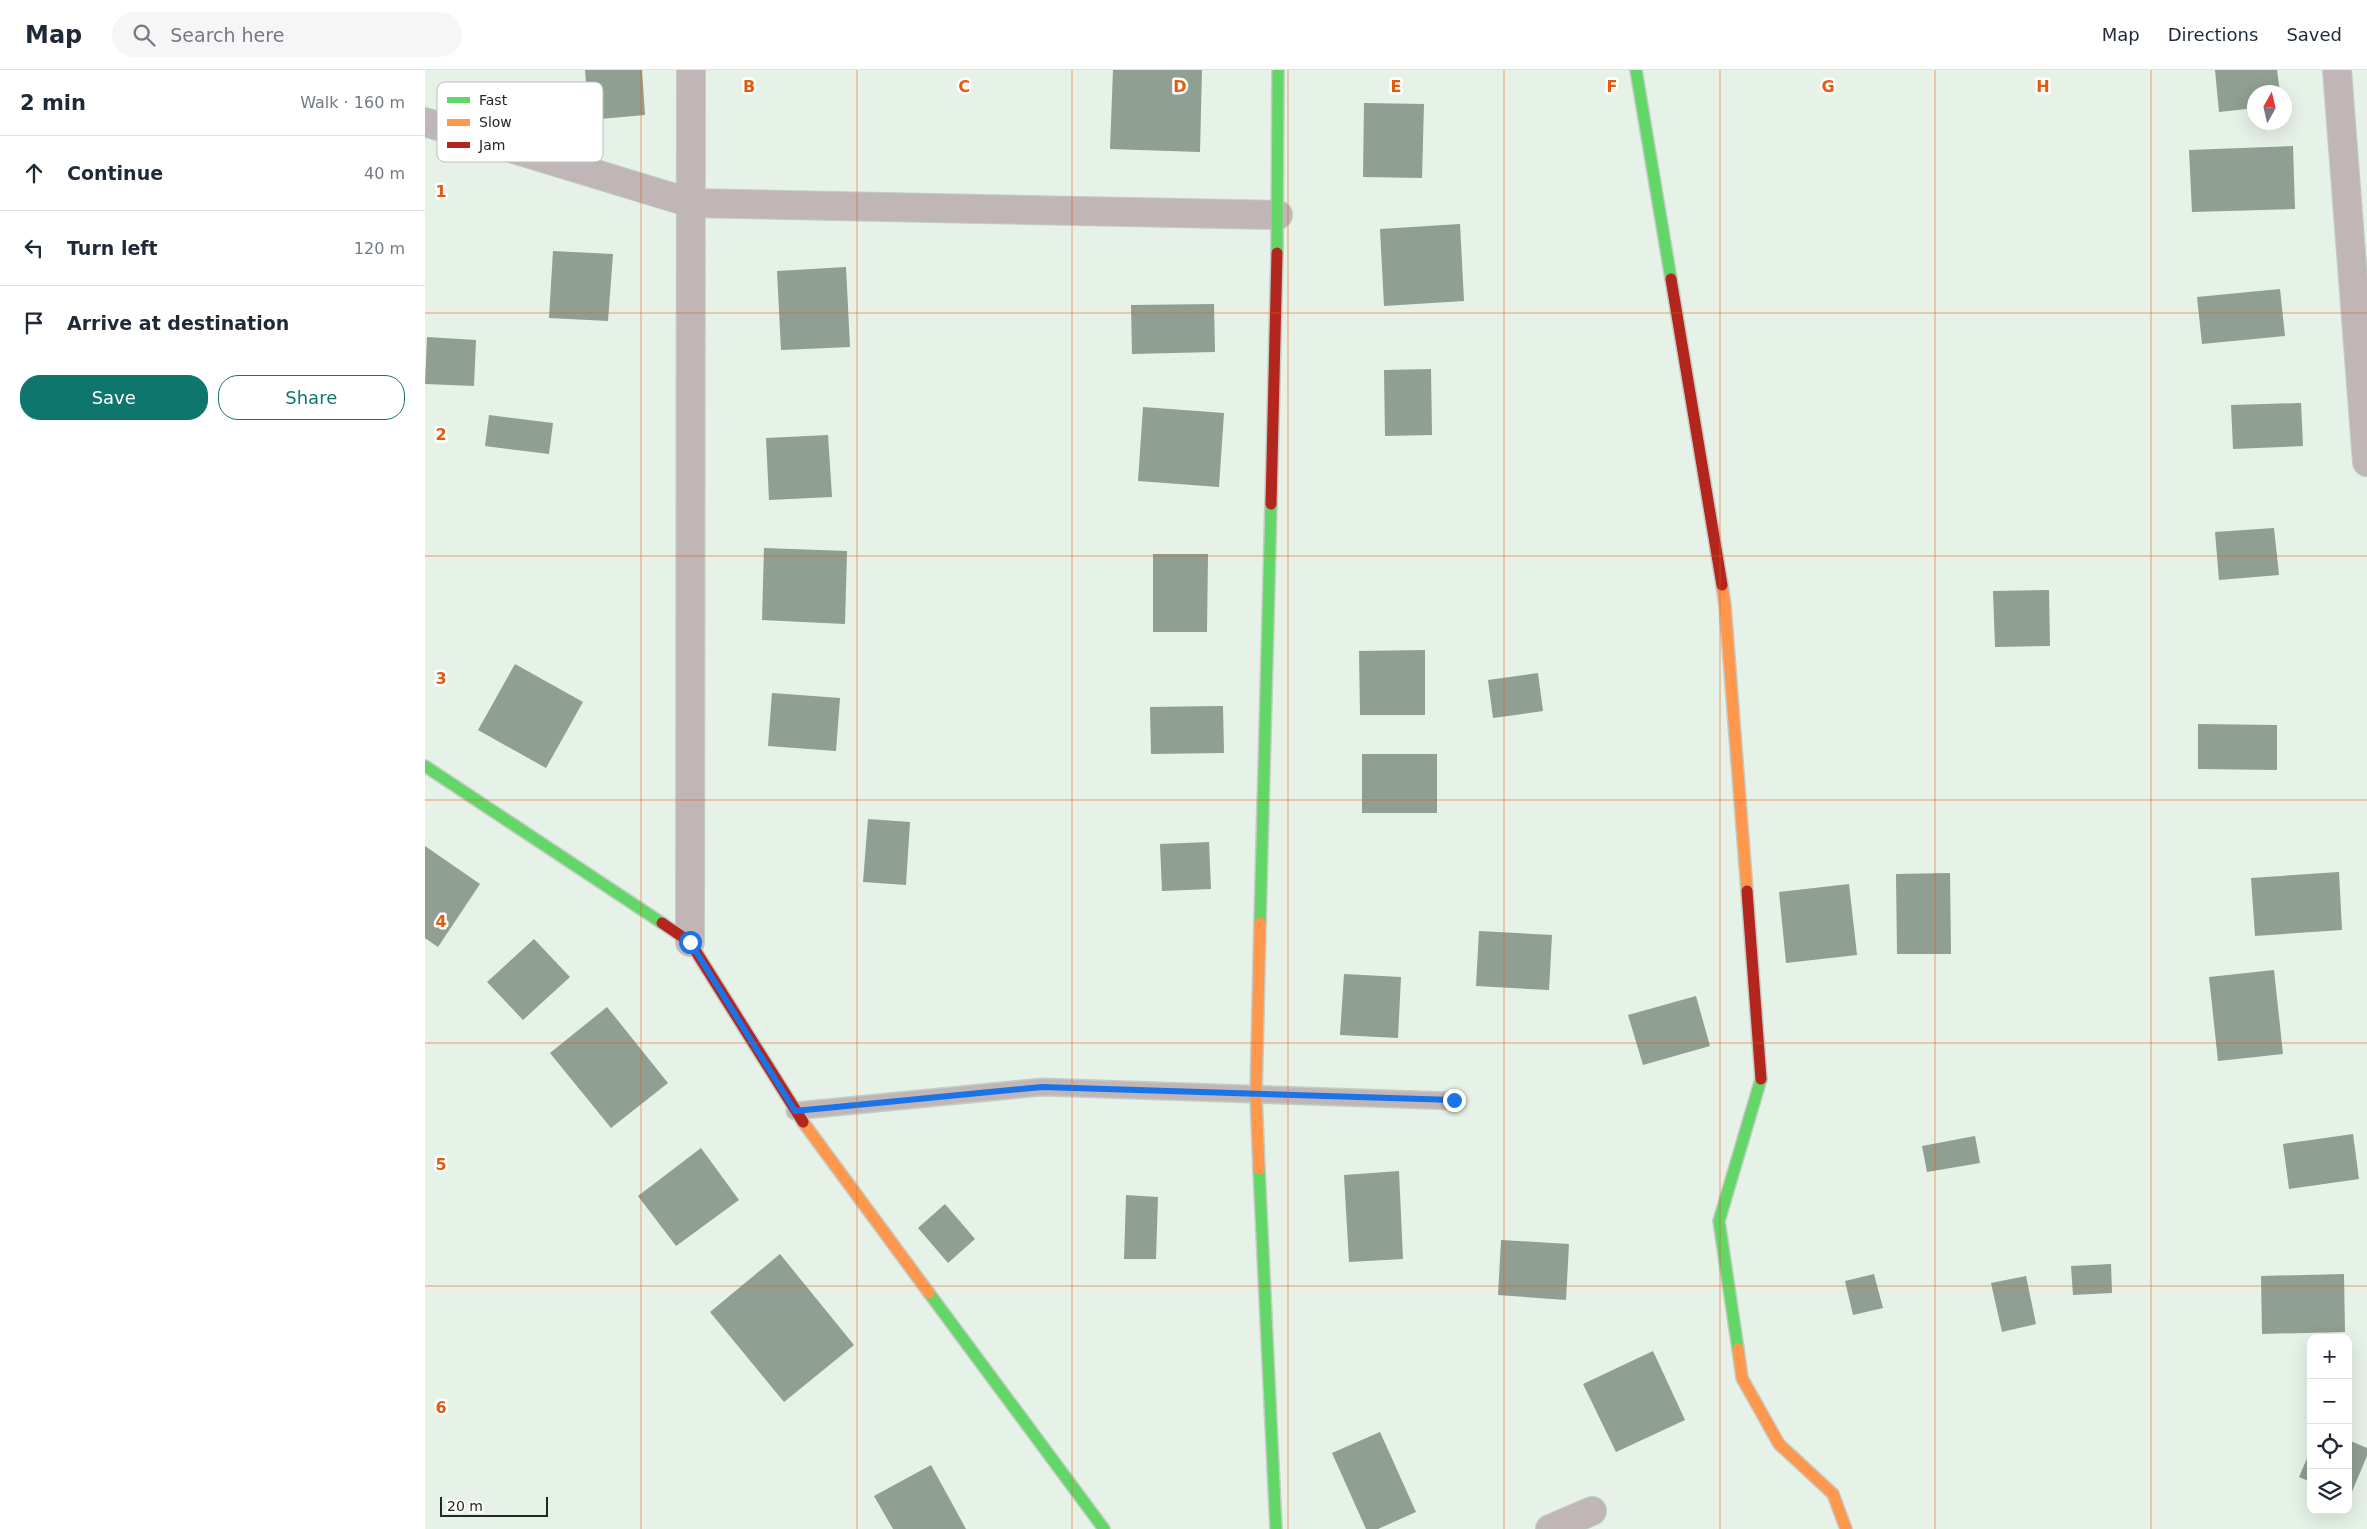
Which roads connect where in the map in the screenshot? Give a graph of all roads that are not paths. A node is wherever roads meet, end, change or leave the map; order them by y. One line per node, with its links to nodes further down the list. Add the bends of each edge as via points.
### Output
1 (691, 70): 8 (street)
2 (1278, 70): 9 (street)
3 (1636, 70): 20 (street, via 1725,605 1761,1080 1719,1221 1742,1378 1779,1444 1833,1494)
4 (2337, 70): 10 (street)
5 (425, 122): 6 (street)
6 (437, 126)
7 (556, 162): 8 (street)
8 (691, 203): 9 (street); 12 (street)
9 (1278, 215): 13 (street)
10 (2367, 462)
11 (425, 766): 12 (street)
12 (690, 942): 15 (street)
13 (1256, 1095): 14 (lane); 15 (lane, via 1042,1087); 18 (street)
14 (1454, 1100)
15 (795, 1111): 17 (street)
16 (1593, 1511): 19 (street)
17 (1105, 1529)
18 (1276, 1529)
19 (1550, 1529)
20 (1847, 1529)

